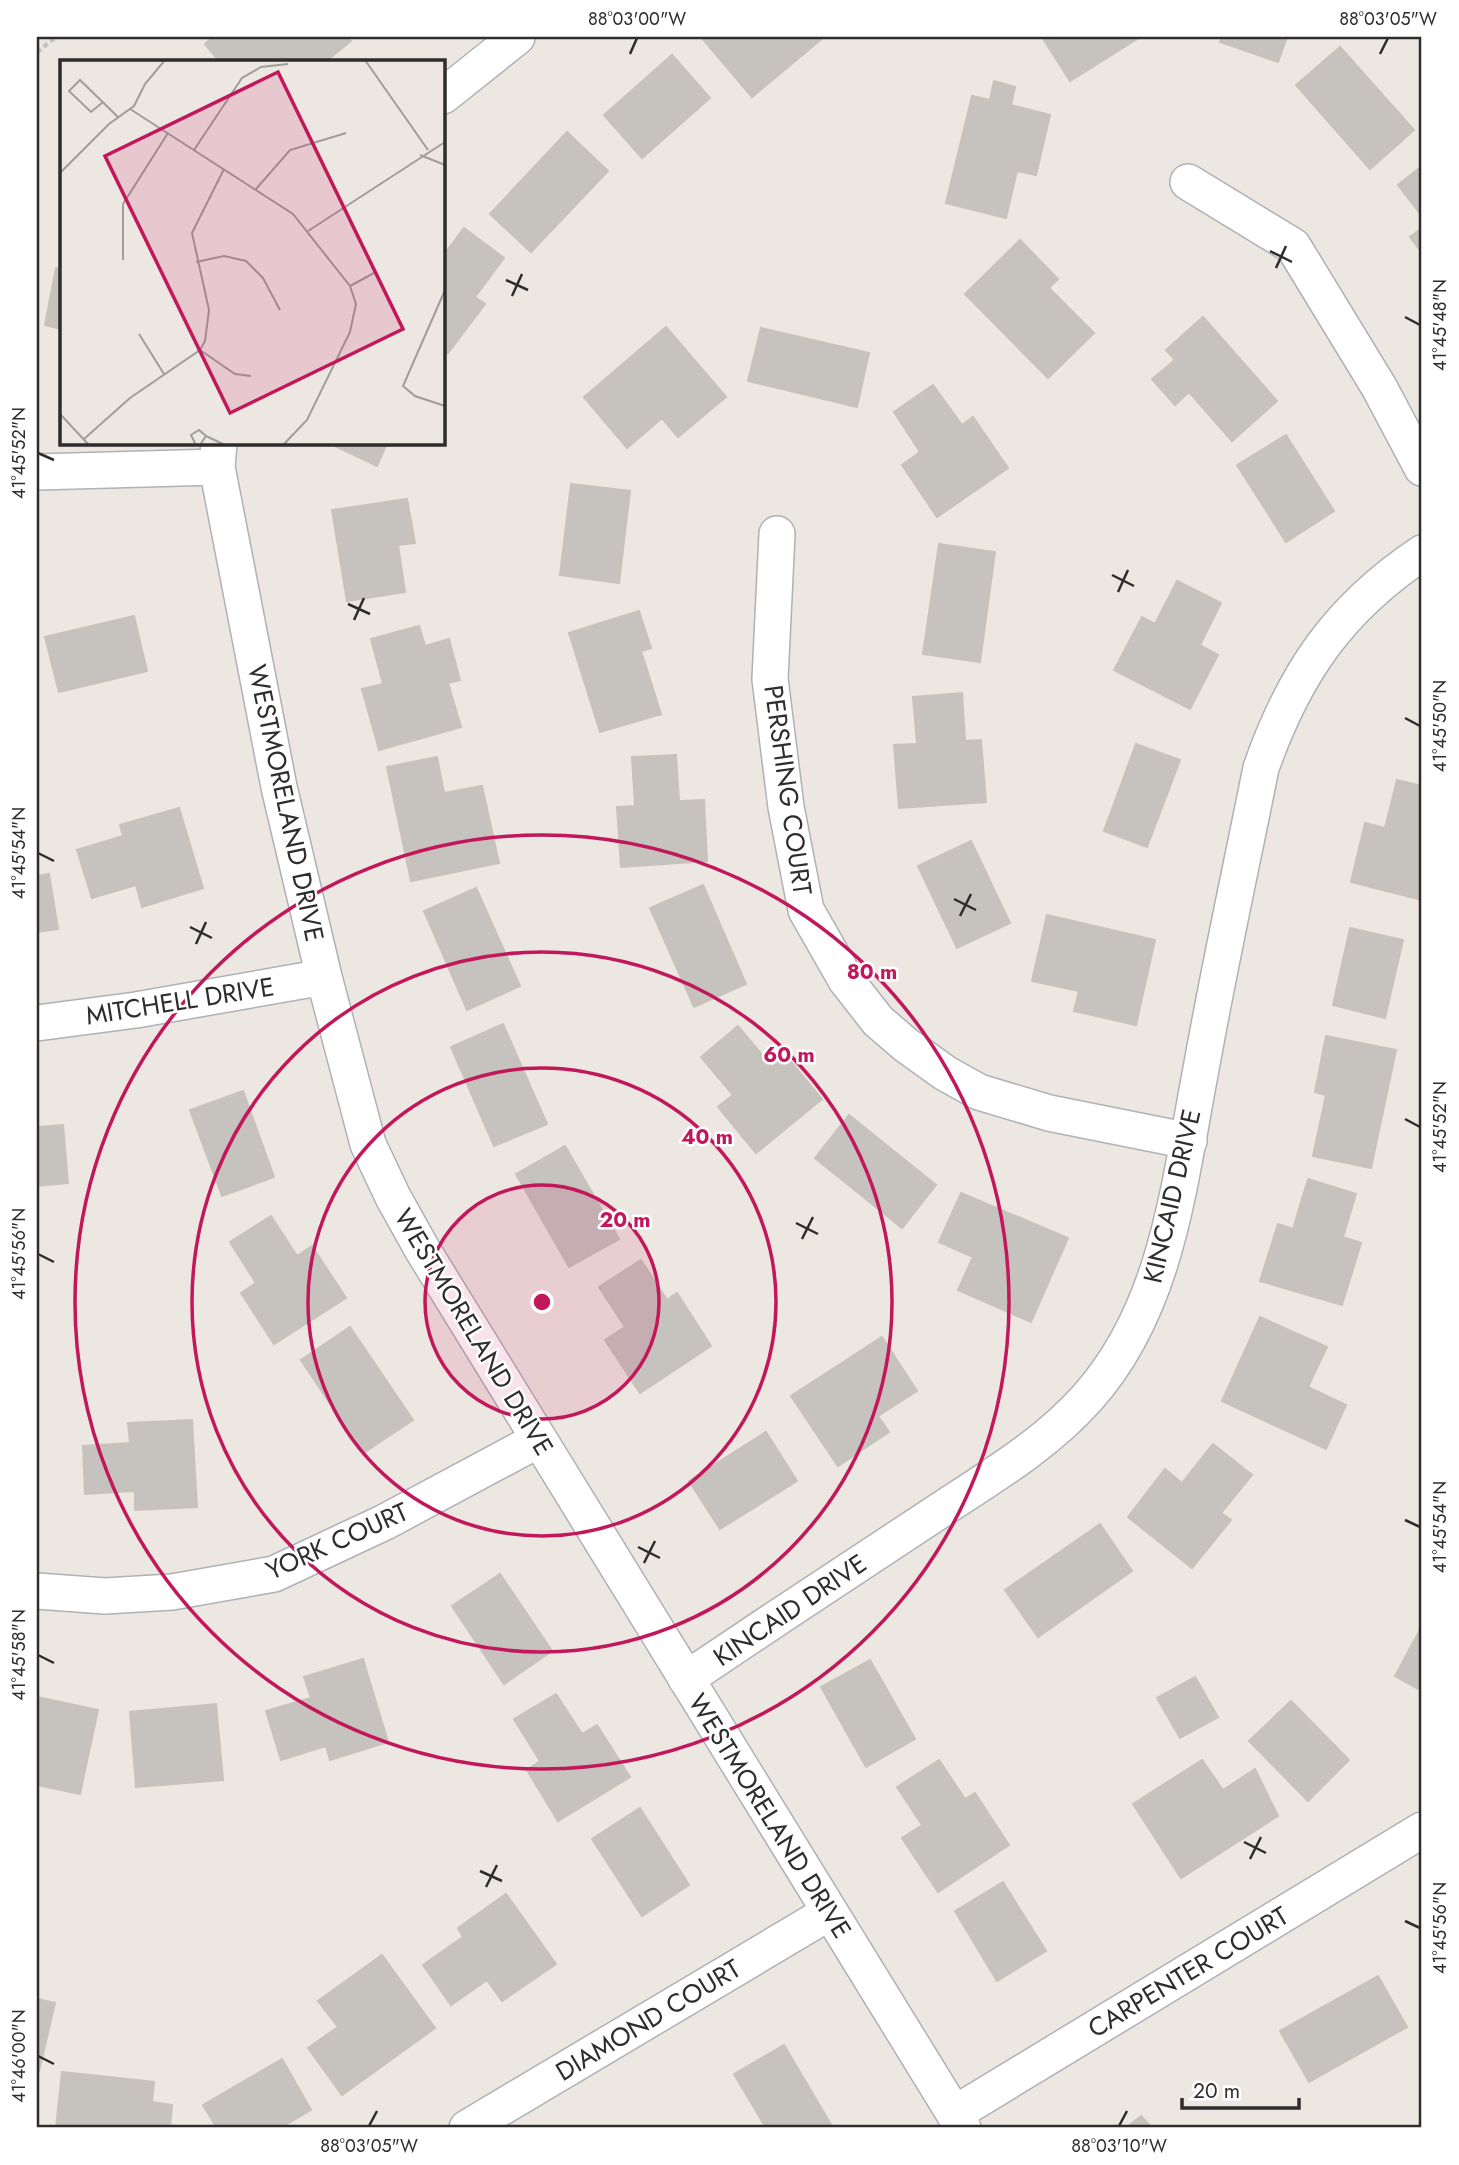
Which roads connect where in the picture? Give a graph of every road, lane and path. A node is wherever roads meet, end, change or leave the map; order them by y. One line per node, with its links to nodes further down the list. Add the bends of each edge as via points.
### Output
1 (56, 37): 3 (path)
2 (517, 37): 4 (street)
3 (37, 52)
4 (444, 95)
5 (1188, 183): 7 (street, via 1293,246 1379,387)
6 (218, 455): 8 (street); 11 (street, WESTMORELAND DRIVE, via 279,788)
7 (1422, 468)
8 (37, 472)
9 (777, 534): 13 (street, PERSHING COURT, via 770,679 786,807 806,910 846,980 878,1021 906,1045 979,1091 1049,1113)
10 (1422, 553): 13 (street, KINCAID DRIVE, via 1344,617 1305,668 1276,725 1261,768)
11 (324, 977): 12 (street, MITCHELL DRIVE); 14 (street, WESTMORELAND DRIVE, via 368,1144 422,1249)
12 (37, 1023)
13 (1189, 1141): 16 (street, KINCAID DRIVE, via 1160,1268 1122,1351 1089,1395 1035,1446)
14 (538, 1440): 15 (street, YORK COURT, via 385,1522 274,1574 172,1592 105,1597); 16 (street, WESTMORELAND DRIVE)
15 (37, 1591)
16 (686, 1679): 18 (street, WESTMORELAND DRIVE)
17 (1422, 1830): 19 (street, CARPENTER COURT)
18 (830, 1912): 19 (street, WESTMORELAND DRIVE); 20 (street, DIAMOND COURT)
19 (958, 2121)
20 (467, 2128)

